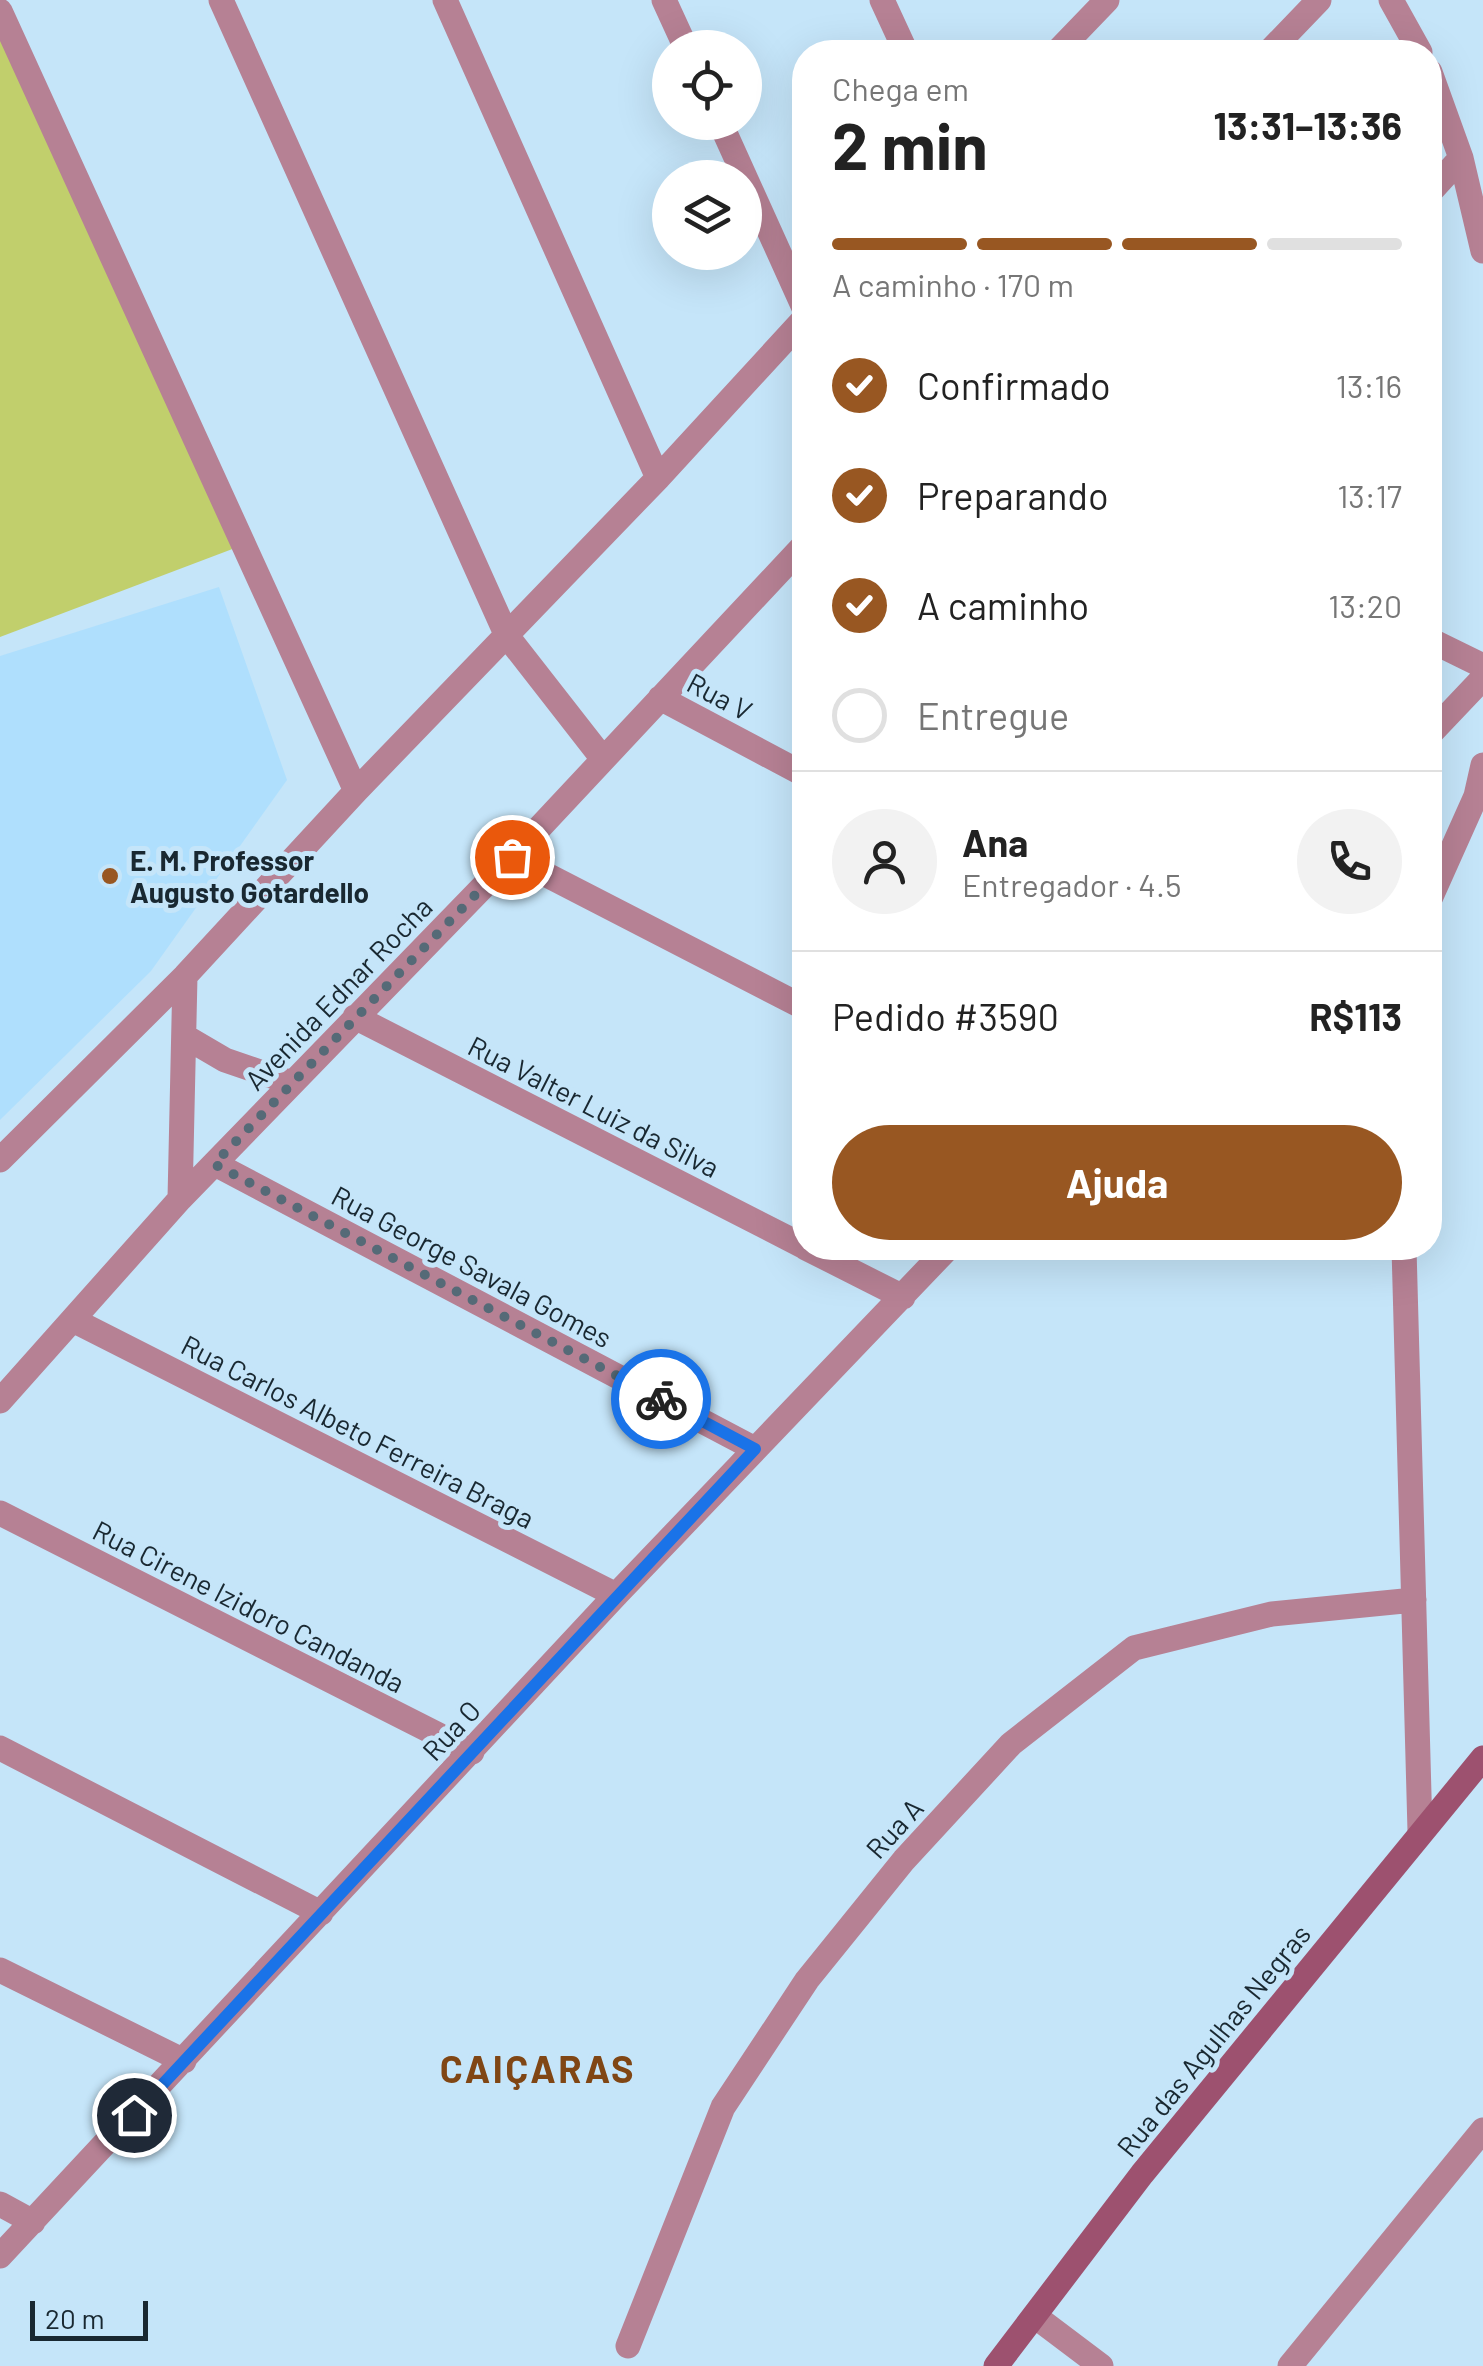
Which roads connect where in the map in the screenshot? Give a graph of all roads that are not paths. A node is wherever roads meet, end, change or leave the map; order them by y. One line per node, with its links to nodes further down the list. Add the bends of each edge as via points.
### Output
1 (221, 0): 23 (street)
2 (444, 0): 21 (street)
3 (664, 0): 9 (street)
4 (882, 0): 10 (street)
5 (1107, 0): 11 (street)
6 (1319, 0): 12 (street)
7 (1391, 0): 13 (street)
8 (0, 12): 32 (street)
9 (678, 30)
10 (900, 40)
11 (1069, 40)
12 (1281, 40)
13 (1413, 40)
14 (1442, 105): 16 (street)
15 (728, 140): 19 (street)
16 (1461, 158): 17 (street); 18 (street)
17 (1442, 179)
18 (1483, 251)
19 (792, 281)
20 (792, 332): 21 (street)
21 (658, 478): 23 (street)
22 (792, 558): 27 (street, Avenida Ednar Rocha)
23 (506, 636): 29 (street); 32 (street)
24 (1442, 646): 25 (street)
25 (1483, 666)
26 (1483, 678): 28 (street)
27 (660, 698): 29 (street, Avenida Ednar Rocha); 31 (street, Rua V)
28 (1442, 721)
29 (603, 759): 33 (street, Avenida Ednar Rocha)
30 (1483, 765): 34 (street)
31 (792, 768)
32 (356, 791): 35 (street)
33 (512, 857): 36 (street); 37 (street, Avenida Ednar Rocha)
34 (1442, 873)
35 (186, 976): 38 (street); 40 (street)
36 (792, 1001)
37 (355, 1018): 39 (street, Avenida Ednar Rocha); 43 (street, Rua Valter Luiz da Silva)
38 (184, 1036): 39 (street, via 225,1060); 42 (street)
39 (292, 1083): 41 (street, Avenida Ednar Rocha)
40 (0, 1160)
41 (214, 1164): 42 (street, Avenida Ednar Rocha); 50 (street, Rua George Savala Gomes)
42 (180, 1199): 48 (street, Avenida Ednar Rocha)
43 (792, 1240)
44 (830, 1260): 47 (street, Rua Valter Luiz da Silva)
45 (937, 1260): 47 (street, Rua O)
46 (1404, 1260): 53 (street)
47 (903, 1297): 50 (street, Rua O)
48 (73, 1320): 49 (street, Avenida Ednar Rocha); 52 (street, Rua Carlos Albeto Ferreira Braga)
49 (0, 1401)
50 (755, 1449): 52 (street, Rua O)
51 (0, 1513): 55 (street, Rua Cirene Izidoro Candanda)
52 (616, 1596): 55 (street, Rua O)
53 (1414, 1600): 57 (street); 66 (street, Rua A, via 1272,1614 1134,1648 1011,1744 904,1860 807,1980 724,2106)
54 (0, 1748): 58 (street)
55 (472, 1752): 58 (street, Rua O)
56 (1483, 1758): 57 (street, Rua das Agulhas Negras)
57 (1420, 1831): 65 (street, Rua das Agulhas Negras, via 1142,2174)
58 (321, 1912): 60 (street, Rua O)
59 (0, 1970): 60 (street)
60 (184, 2062): 63 (street, Rua O)
61 (1483, 2130): 69 (street)
62 (0, 2204): 63 (street)
63 (34, 2222): 64 (street, Rua O)
64 (0, 2256)
65 (1036, 2317): 67 (street, Rua das Agulhas Negras); 68 (street)
66 (628, 2346)
67 (996, 2366)
68 (1101, 2366)
69 (1290, 2366)

